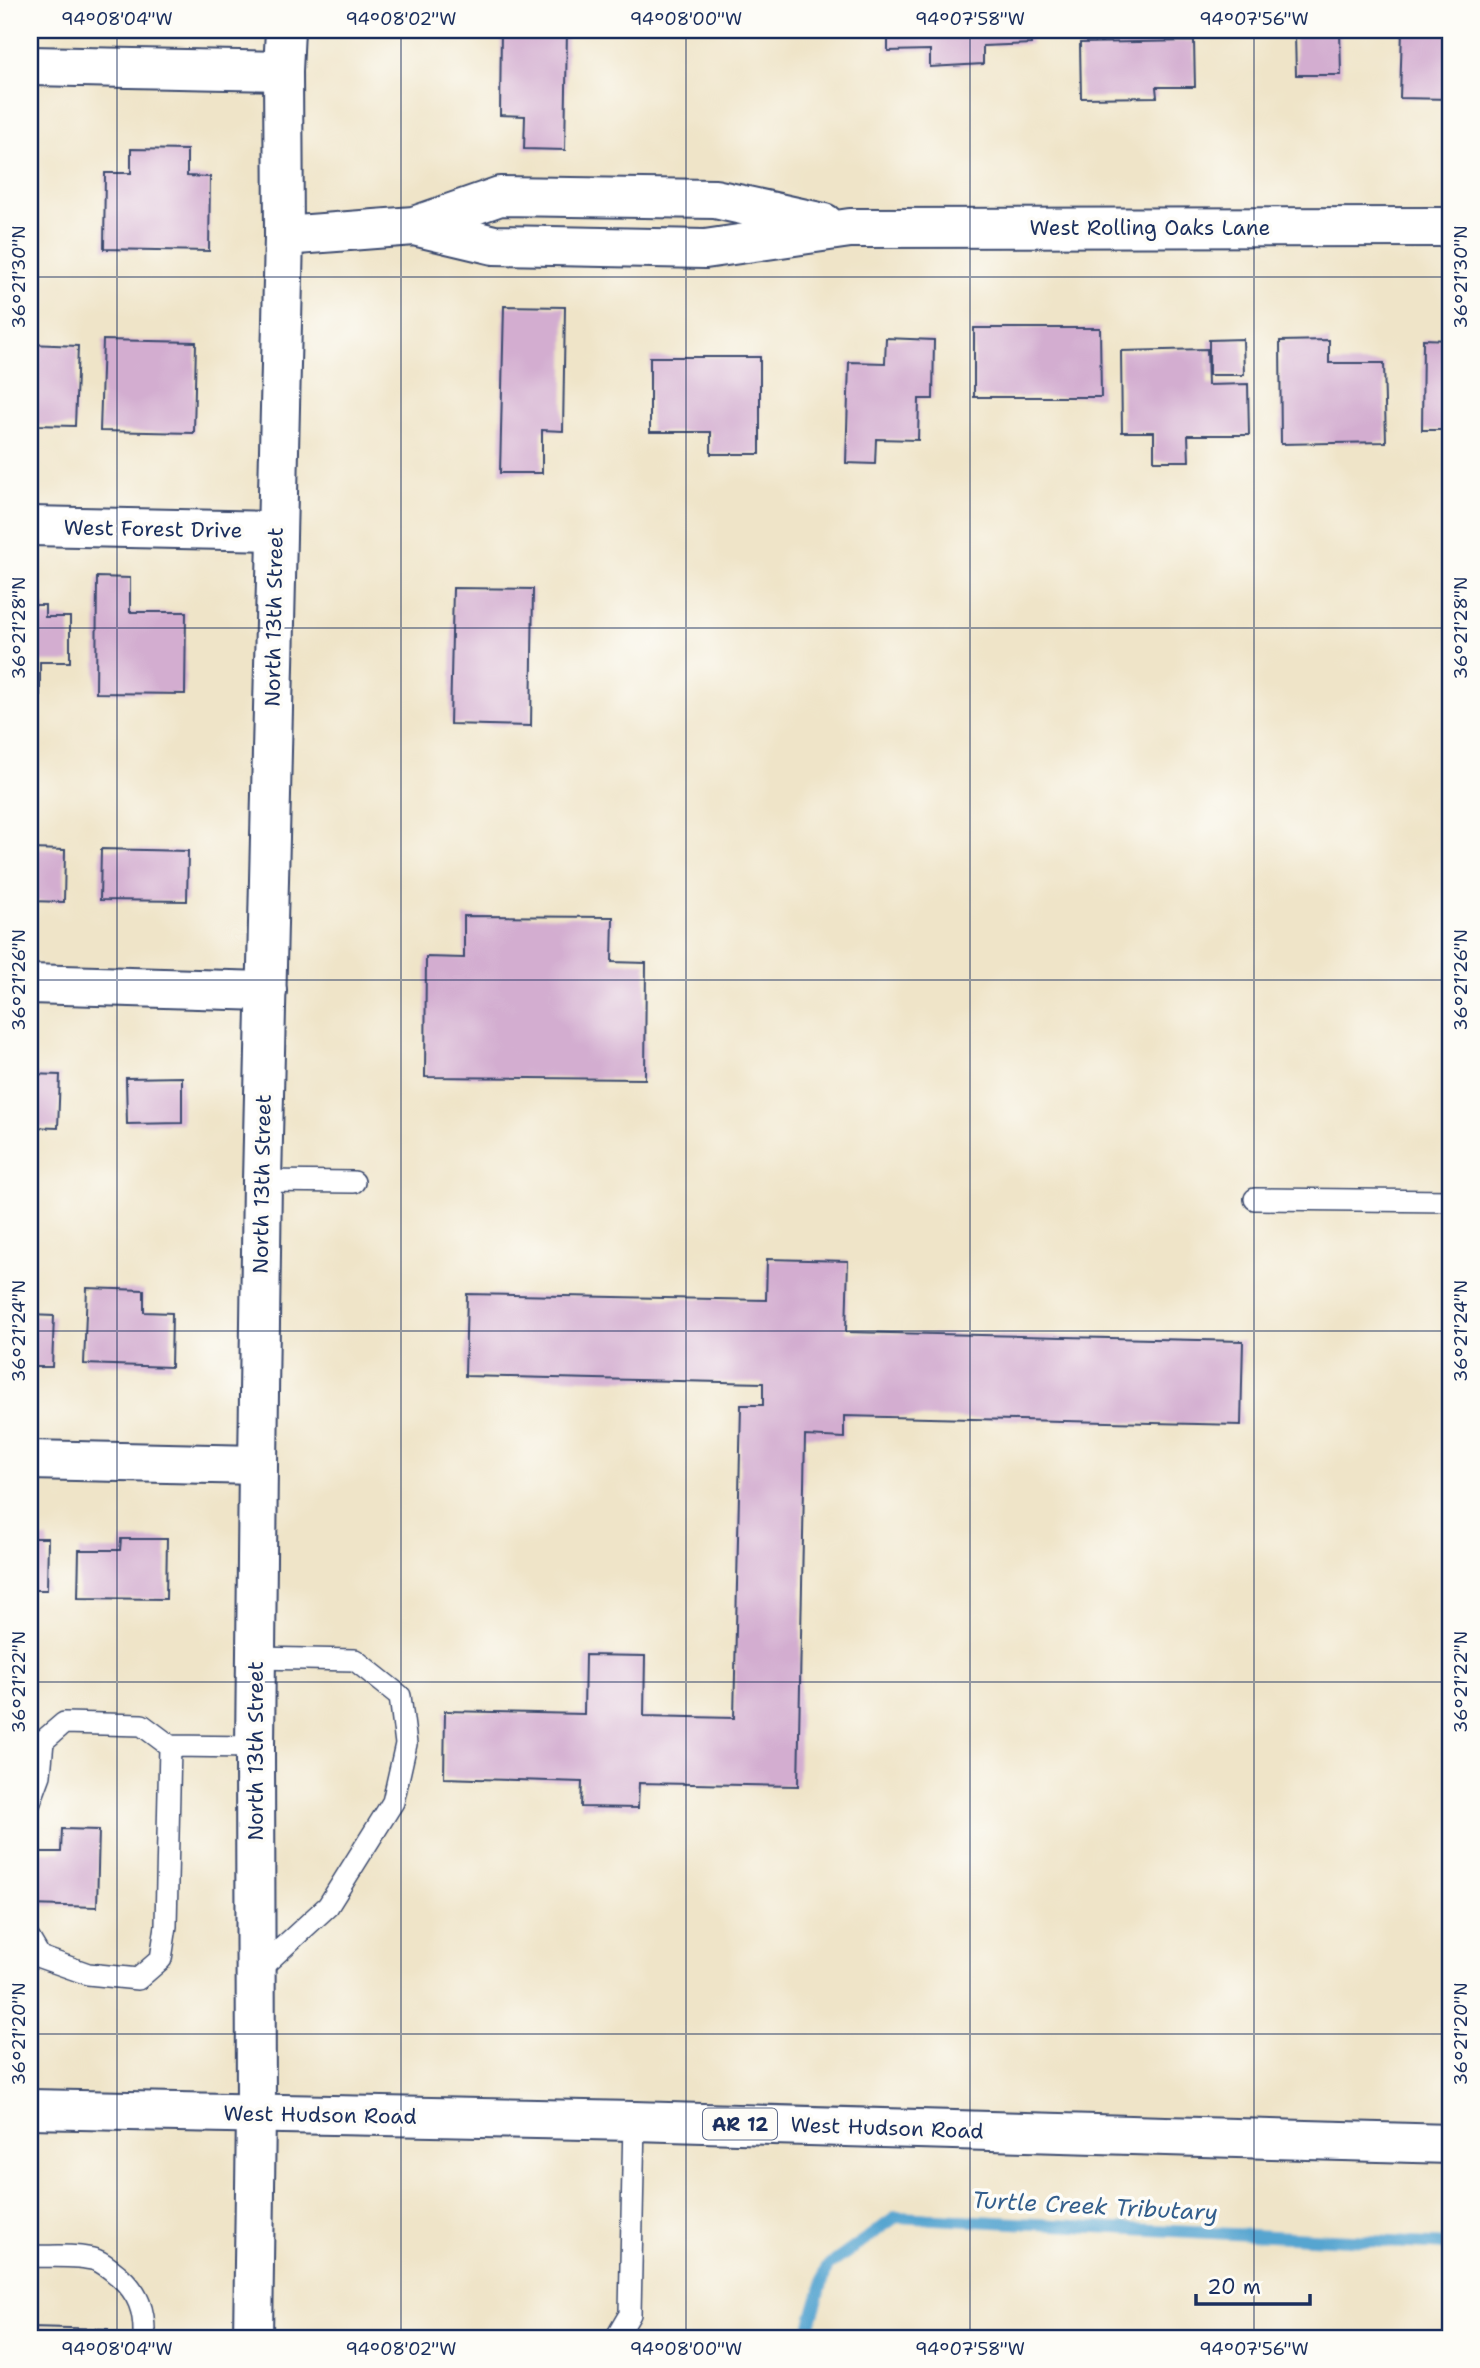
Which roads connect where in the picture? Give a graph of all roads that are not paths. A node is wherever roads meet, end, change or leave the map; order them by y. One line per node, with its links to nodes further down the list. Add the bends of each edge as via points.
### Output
1 (285, 30): 3 (main road, North 13th Street)
2 (30, 66): 3 (main road)
3 (283, 71): 7 (main road, North 13th Street)
4 (414, 226): 6 (main road, West Rolling Oaks Lane, via 495,245 705,249); 6 (main road, West Rolling Oaks Lane, via 500,196 715,199); 7 (main road, West Rolling Oaks Lane)
5 (1450, 227): 6 (main road, West Rolling Oaks Lane)
6 (850, 229)
7 (284, 236): 9 (main road, North 13th Street)
8 (30, 526): 9 (main road, West Forest Drive)
9 (276, 531): 11 (main road, North 13th Street)
10 (30, 984): 11 (main road)
11 (267, 990): 12 (main road, North 13th Street)
12 (262, 1181): 13 (lane); 17 (main road, North 13th Street)
13 (354, 1182)
14 (1255, 1199): 15 (lane)
15 (1450, 1202)
16 (30, 1460): 17 (main road)
17 (258, 1465): 18 (main road, North 13th Street)
18 (256, 1658): 20 (main road, North 13th Street); 23 (lane, via 355,1660 400,1696 406,1744 393,1802 328,1906)
19 (170, 1746): 20 (lane); 21 (lane, via 142,1725 64,1723 43,1741 40,1775); 22 (lane, via 166,1926 161,1959 138,1979 88,1975 40,1957)
20 (255, 1748): 23 (main road, North 13th Street)
21 (30, 1802)
22 (30, 1940)
23 (256, 1972): 25 (main road, North 13th Street)
24 (30, 2109): 25 (main road, West Hudson Road / AR 12)
25 (256, 2114): 26 (main road, West Hudson Road / AR 12); 30 (main road, North 13th Street)
26 (634, 2121): 27 (main road, West Hudson Road / AR 12); 31 (lane, via 630,2314)
27 (1450, 2144)
28 (30, 2256): 29 (lane, via 97,2260 112,2270 131,2286 139,2301)
29 (144, 2338)
30 (253, 2338)
31 (616, 2338)

